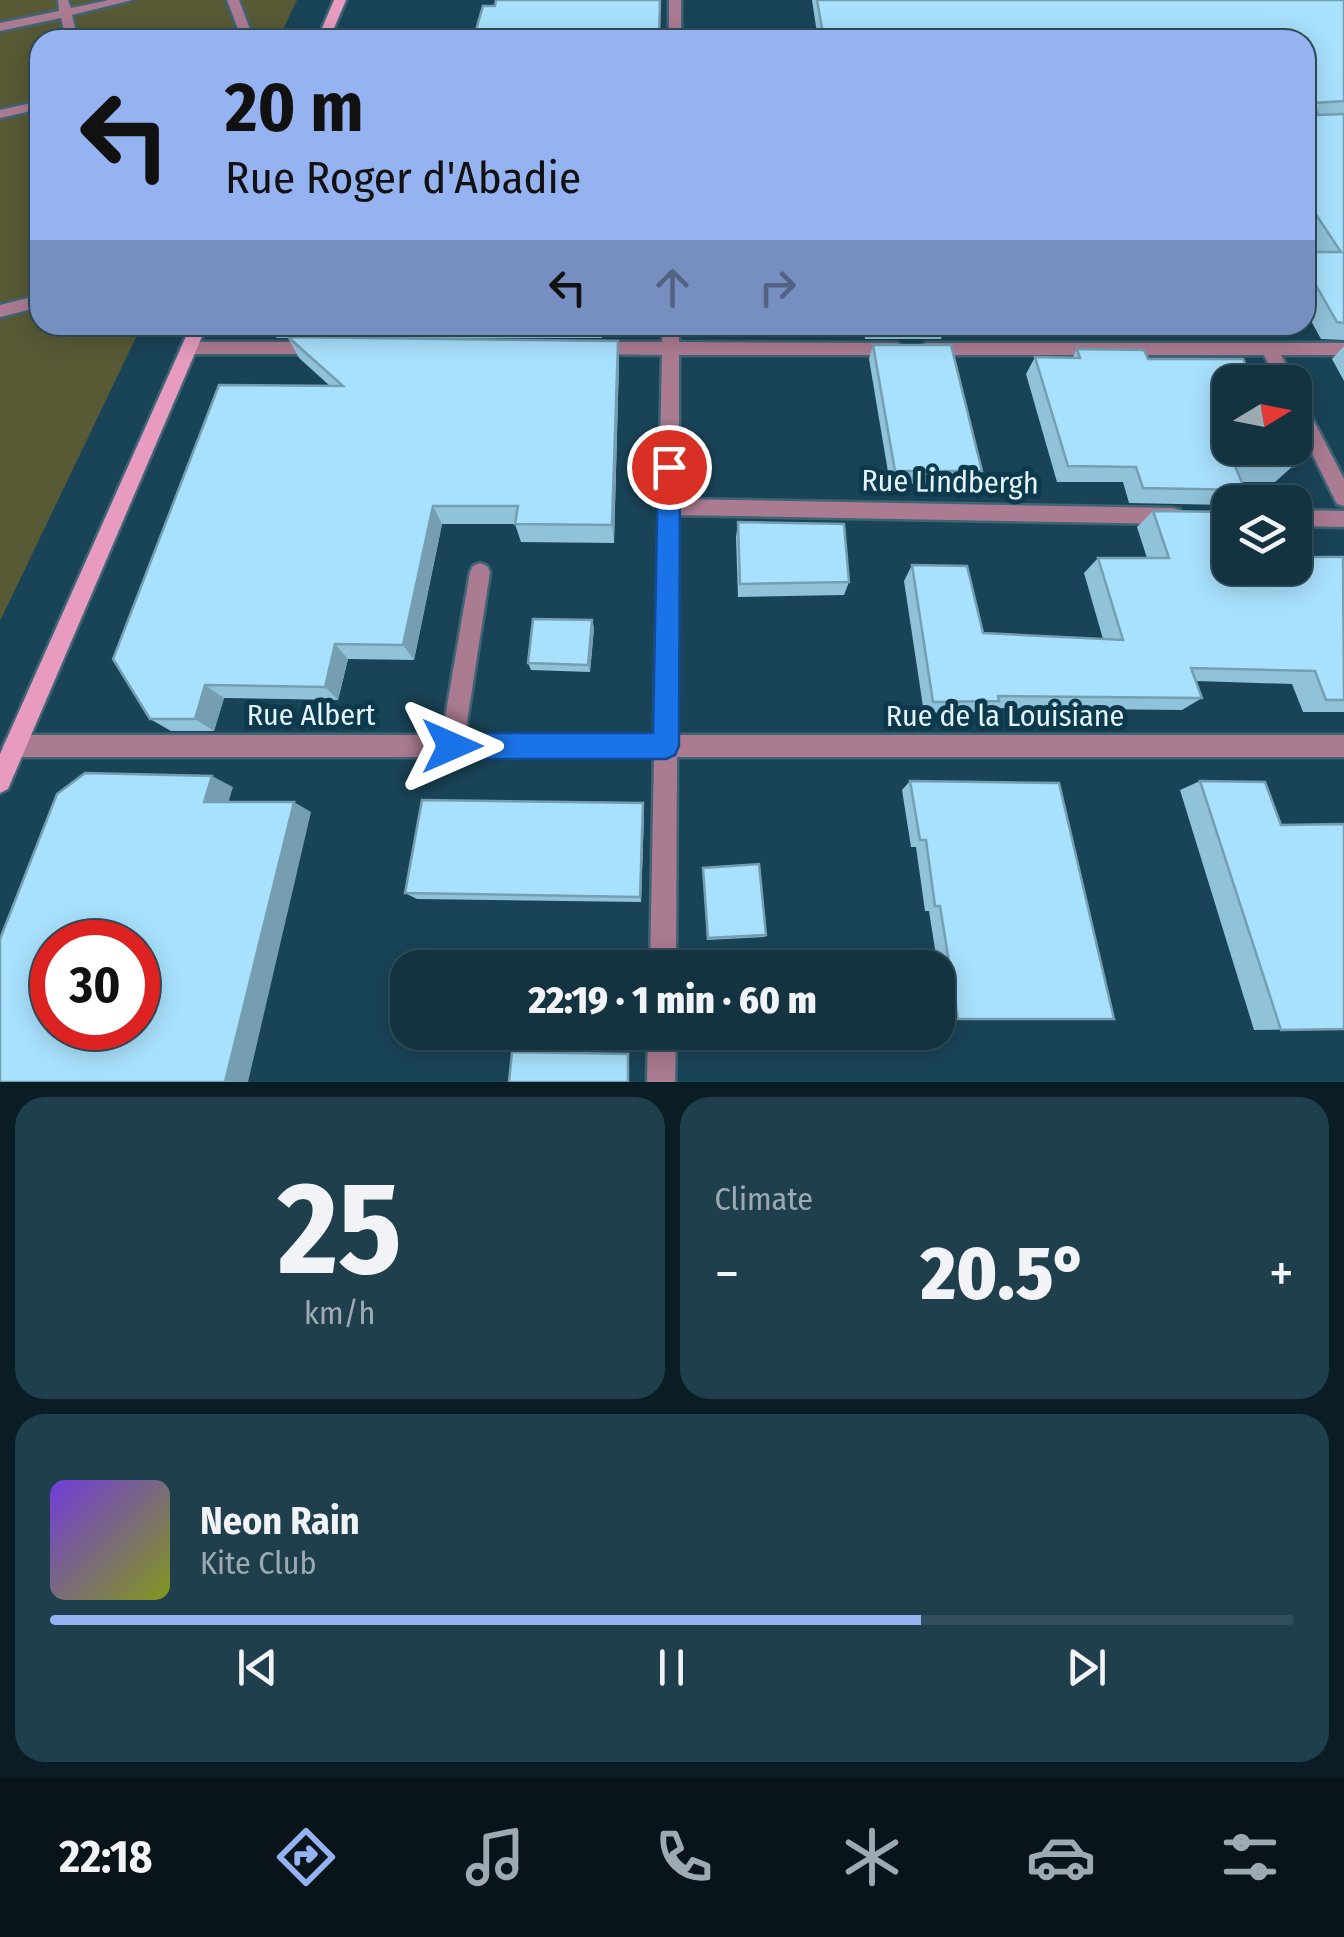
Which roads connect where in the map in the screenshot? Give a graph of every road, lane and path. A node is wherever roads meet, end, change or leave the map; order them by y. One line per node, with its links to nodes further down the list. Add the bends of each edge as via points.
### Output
1 (126, 0): 5 (street)
2 (233, 0): 7 (street)
3 (340, 0): 8 (main road)
4 (675, 0): 9 (street)
5 (64, 6): 6 (street)
6 (0, 27)
7 (244, 30)
8 (327, 30)
9 (674, 30)
10 (30, 107): 11 (street)
11 (0, 114)
12 (30, 304): 13 (street)
13 (0, 311)
14 (195, 335): 16 (main road)
15 (671, 335): 19 (street)
16 (189, 348): 17 (street); 30 (main road)
17 (336, 348)
18 (572, 348): 19 (street)
19 (671, 348): 20 (street); 25 (street)
20 (1269, 349): 21 (street); 22 (street)
21 (1344, 349)
22 (1277, 365)
23 (1312, 435): 24 (street)
24 (1344, 498)
25 (669, 507): 26 (street, Rue Lindbergh); 32 (street)
26 (1191, 516)
27 (1312, 518): 28 (street)
28 (1344, 519)
29 (480, 572): 31 (street)
30 (15, 746): 31 (street, Rue Albert); 34 (main road)
31 (452, 746): 32 (street, Rue Albert)
32 (666, 746): 33 (street, Rue de la Louisiane); 35 (street)
33 (1344, 746)
34 (0, 781)
35 (663, 950)
36 (662, 1050): 37 (street)
37 (661, 1082)

